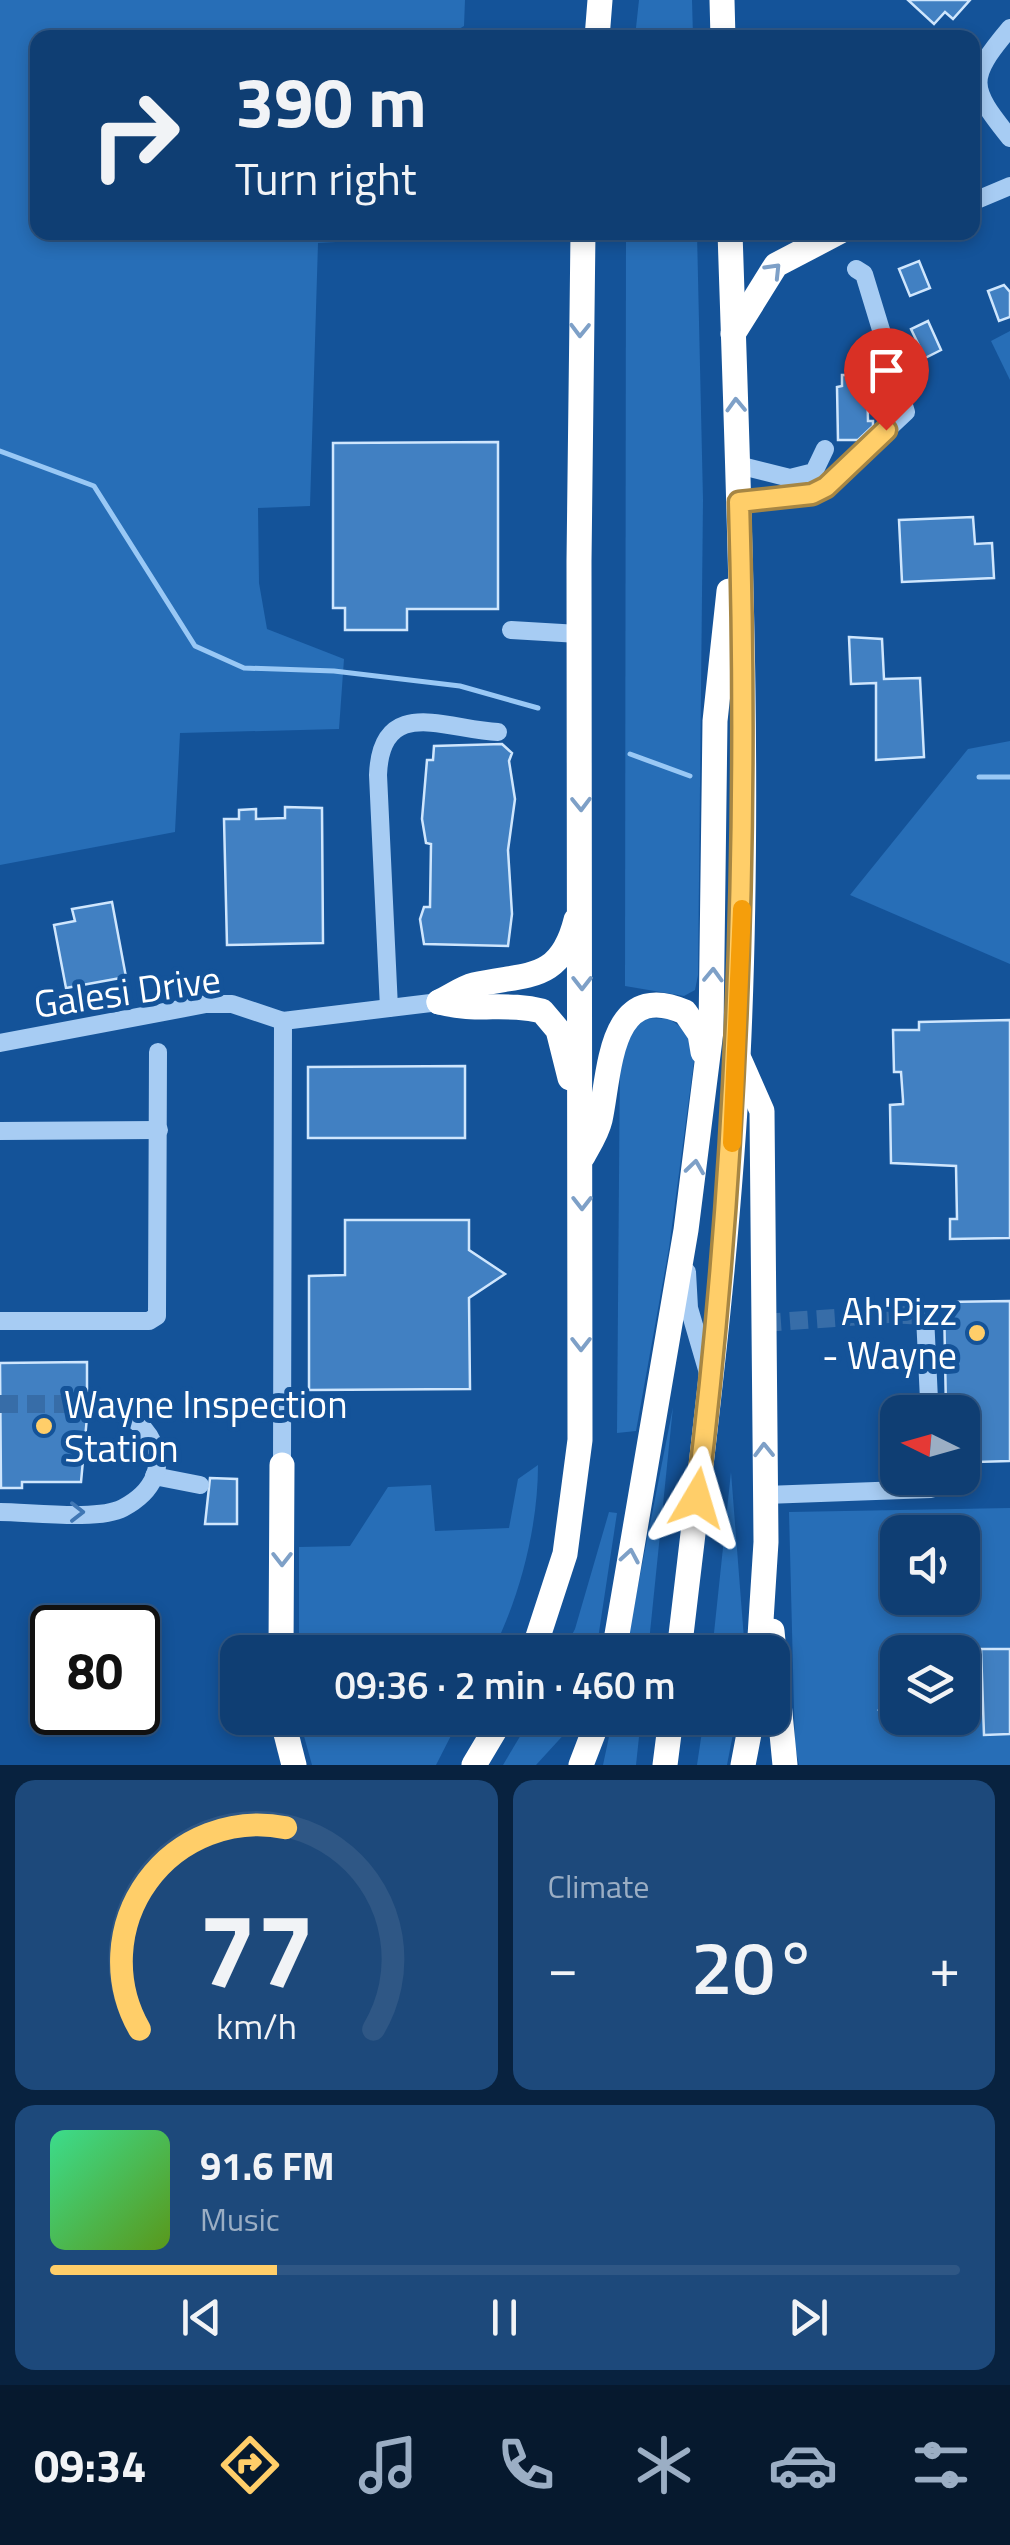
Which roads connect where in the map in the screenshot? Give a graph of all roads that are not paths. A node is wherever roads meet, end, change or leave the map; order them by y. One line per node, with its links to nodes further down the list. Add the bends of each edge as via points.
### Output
1 (600, 0): 4 (highway)
2 (722, 0): 5 (highway)
3 (1010, 28): 6 (street)
4 (598, 30)
5 (723, 30)
6 (980, 69)
7 (980, 96): 8 (street)
8 (1010, 138)
9 (1010, 186): 10 (street)
10 (980, 199)
11 (584, 240): 20 (highway, one-way to 20)
12 (730, 240): 15 (highway)
13 (817, 240): 15 (highway, one-way to 13, via 776,264)
14 (856, 269): 18 (street, via 864,274 906,412 826,487)
15 (734, 334): 17 (highway, one-way to 15)
16 (825, 450): 17 (street, via 814,472 798,479)
17 (738, 465): 18 (highway)
18 (739, 502): 28 (highway, via 745,716); 29 (highway, one-way to 18, via 714,972 715,721)
19 (512, 630): 20 (street)
20 (579, 634): 22 (highway, one-way to 22)
21 (498, 732): 24 (street, via 416,722 393,731 383,744 378,775)
22 (582, 886): 23 (highway, via 570,941 545,970 472,986); 30 (highway, one-way to 30)
23 (439, 1002): 24 (street, Galesi Drive); 30 (highway, via 470,1011 529,1008 551,1018)
24 (389, 1008): 25 (street, Galesi Drive)
25 (283, 1021): 26 (street, Galesi Drive, via 232,1004 206,1004); 40 (street)
26 (0, 1043)
27 (158, 1052): 31 (street)
28 (738, 1056): 37 (highway); 44 (highway, one-way to 28, via 762,1111)
29 (705, 1072): 33 (highway, via 700,1034 684,1012 660,1005 634,1013 617,1034 599,1124); 34 (highway, one-way to 29)
30 (581, 1126): 33 (highway)
31 (160, 1130): 32 (street); 36 (street, via 158,1316)
32 (0, 1131)
33 (582, 1158): 48 (highway, one-way to 48, via 578,1479 565,1554)
34 (686, 1230): 37 (street, via 689,1308); 49 (highway, one-way to 34)
35 (925, 1316): 38 (street)
36 (0, 1322)
37 (711, 1383): 50 (highway)
38 (929, 1395)
39 (87, 1404): 41 (street, via 107,1404 136,1417 154,1440)
40 (282, 1465): 47 (highway, one-way to 47)
41 (154, 1476): 42 (street); 45 (street, one-way to 41, via 120,1510 147,1491)
42 (200, 1485)
43 (880, 1491): 44 (street)
44 (765, 1495): 46 (highway)
45 (0, 1512)
46 (766, 1542): 51 (highway); 62 (highway)
47 (282, 1635)
48 (539, 1635)
49 (617, 1635)
50 (680, 1635)
51 (760, 1635)
52 (286, 1735): 57 (highway)
53 (492, 1735): 58 (highway)
54 (592, 1735): 59 (highway)
55 (669, 1735): 60 (highway)
56 (749, 1735): 61 (highway)
57 (294, 1765)
58 (474, 1765)
59 (580, 1765)
60 (665, 1765)
61 (743, 1765)
62 (786, 1765)

